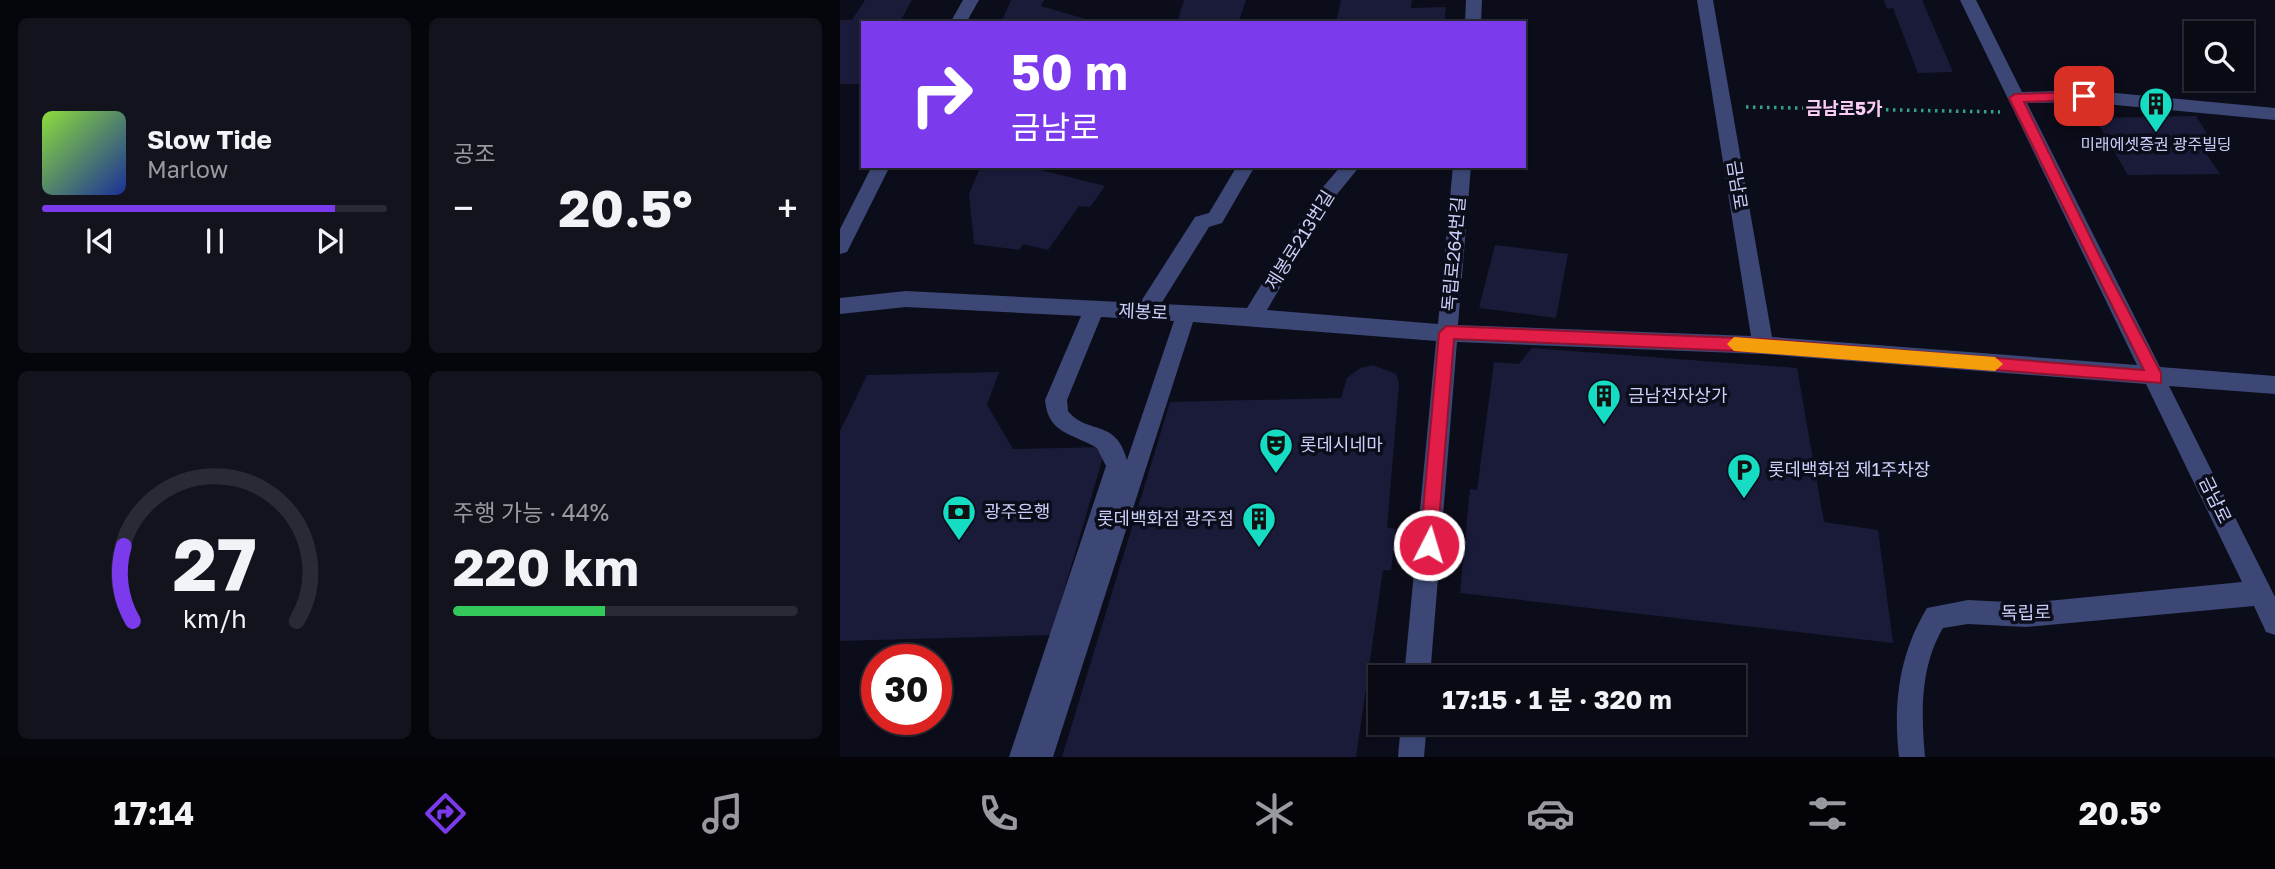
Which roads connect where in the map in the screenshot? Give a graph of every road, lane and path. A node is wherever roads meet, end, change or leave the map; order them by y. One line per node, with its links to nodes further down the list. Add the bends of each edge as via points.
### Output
1 (971, 0): 5 (street)
2 (1474, 0): 6 (street)
3 (1705, 0): 8 (street, 금남로)
4 (1968, 0): 7 (street, 금남로)
5 (959, 21)
6 (1473, 21)
7 (2019, 105): 8 (path); 9 (street, via 2084,96); 22 (street, 금남로)
8 (1724, 107): 21 (street, 금남로)
9 (2275, 114)
10 (880, 168): 14 (street)
11 (1244, 168): 17 (street, via 1215,218 1202,222)
12 (1348, 168): 19 (street, 제봉로213번길, via 1323,199)
13 (1462, 168): 20 (street, 독립로264번길)
14 (840, 247)
15 (840, 306): 16 (street, 제봉로, via 906,299)
16 (1094, 309): 17 (street, 제봉로); 28 (street, via 1054,413 1061,424 1102,437 1111,445 1117,466)
17 (1145, 312): 18 (street, 제봉로)
18 (1186, 314): 19 (street, 제봉로); 29 (street)
19 (1252, 317): 20 (street, 제봉로)
20 (1446, 333): 21 (street); 26 (street, 독립로264번길)
21 (1763, 345): 22 (street)
22 (2156, 378): 23 (street); 24 (street, 금남로)
23 (2275, 385)
24 (2260, 593): 25 (street, 금남로); 31 (street, 독립로, via 2026,615 1968,612 1936,617 1925,633 1910,701)
25 (2275, 623)
26 (1419, 665)
27 (1413, 735): 30 (street)
28 (1022, 757)
29 (1040, 757)
30 (1411, 757)
31 (1912, 757)

